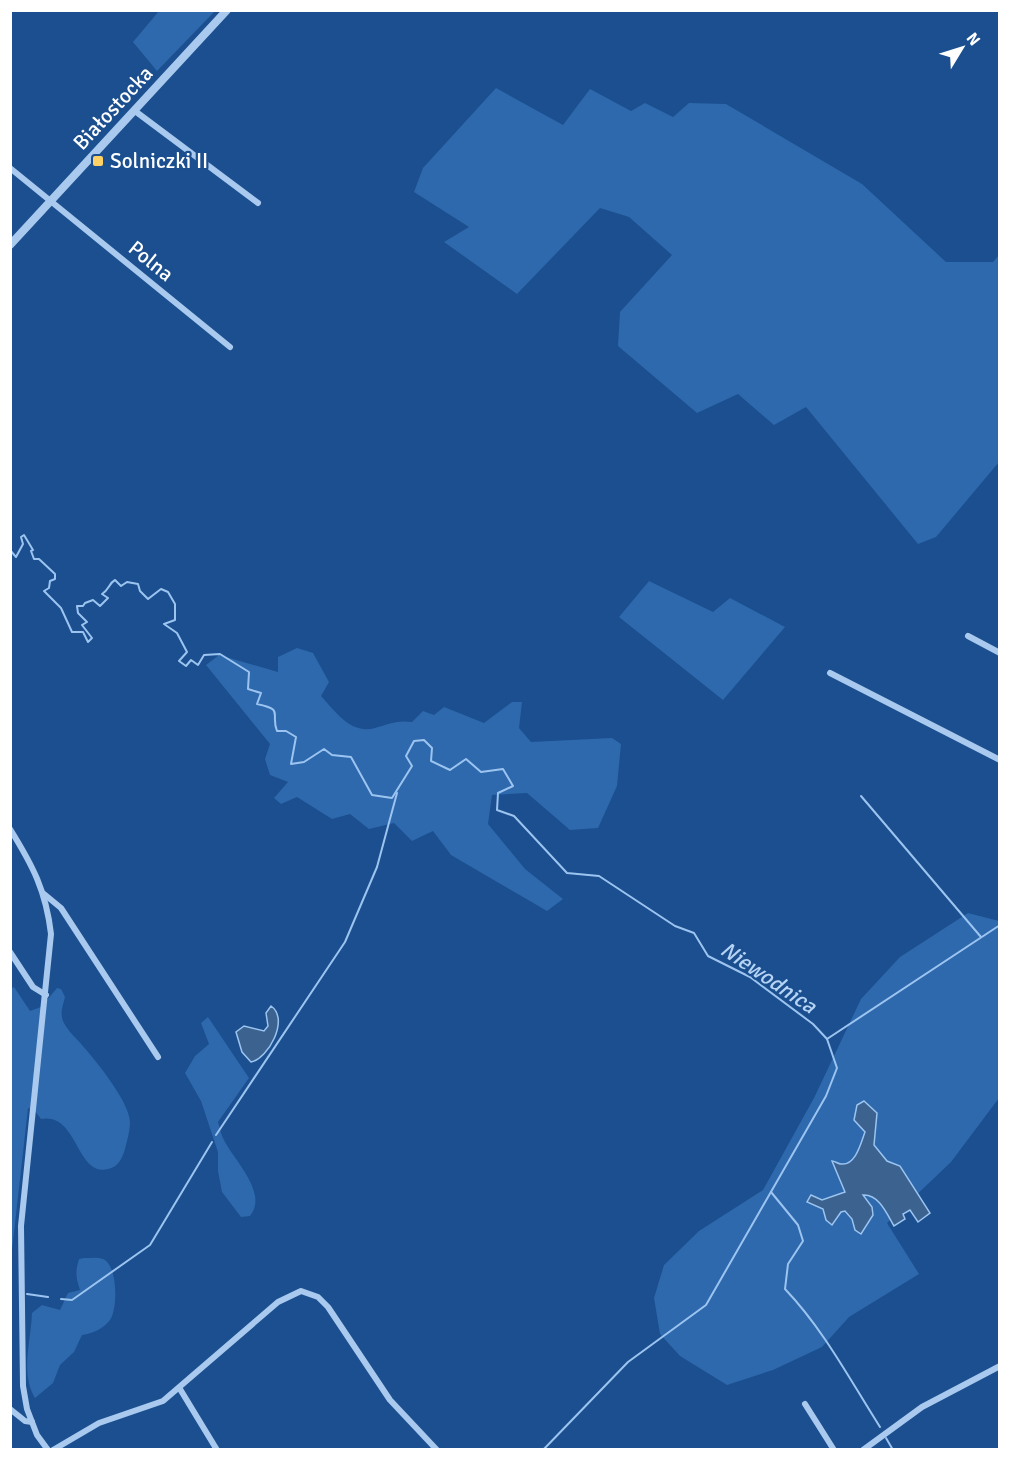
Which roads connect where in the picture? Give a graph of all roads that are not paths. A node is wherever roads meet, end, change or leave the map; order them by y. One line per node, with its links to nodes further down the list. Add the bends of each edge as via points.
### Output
1 (227, 10): 2 (street, Białostocka)
2 (135, 111): 4 (street, Białostocka); 5 (street)
3 (10, 168): 4 (street, Polna)
4 (51, 201): 6 (street, Białostocka); 7 (street, Polna)
5 (258, 203)
6 (10, 245)
7 (230, 347)
8 (968, 636): 9 (street)
9 (999, 653)
10 (830, 673): 11 (street)
11 (999, 760)
12 (10, 829): 13 (street, via 38,876)
13 (44, 894): 15 (street, via 51,934); 16 (street, via 60,908)
14 (10, 952): 15 (street, via 33,987)
15 (46, 995): 21 (street, via 21,1226 22,1386)
16 (158, 1057)
17 (999, 1366): 27 (street, via 922,1407)
18 (180, 1389): 23 (street, via 153,1407 99,1423); 24 (street); 25 (street, via 278,1302 290,1294 308,1293 328,1307 390,1400)
19 (804, 1404): 26 (street)
20 (10, 1409): 21 (street)
21 (32, 1422): 22 (street)
22 (48, 1449)
23 (53, 1449)
24 (217, 1449)
25 (437, 1449)
26 (834, 1449)
27 (863, 1449)

